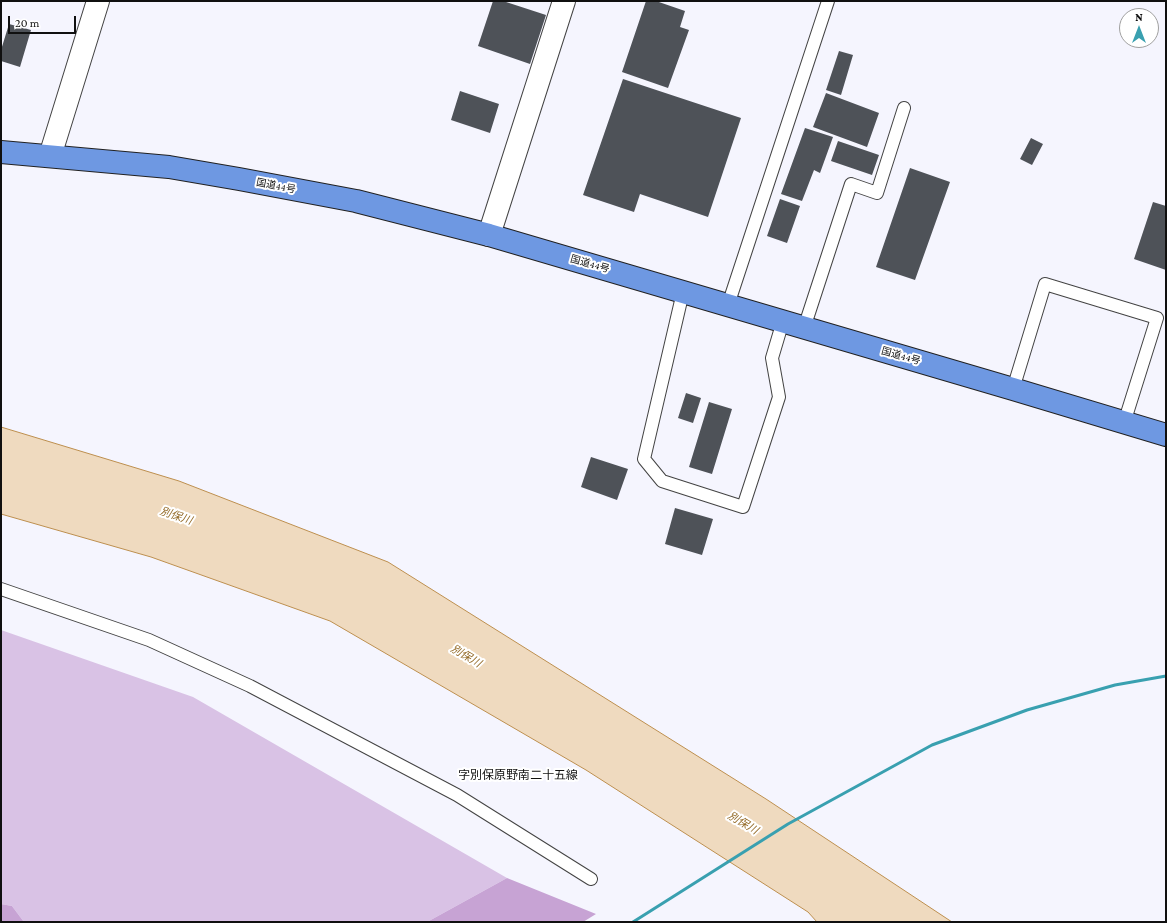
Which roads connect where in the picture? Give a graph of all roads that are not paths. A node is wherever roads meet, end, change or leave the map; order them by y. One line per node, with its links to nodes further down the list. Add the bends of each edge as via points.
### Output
1 (98, 1): 6 (street)
2 (564, 1): 7 (street)
3 (828, 1): 9 (lane)
4 (904, 108): 11 (lane, via 877,193 851,184)
5 (1, 152): 6 (highway, 国道44号)
6 (50, 156): 7 (highway, 国道44号, via 169,167 240,179 356,201)
7 (490, 235): 8 (highway, 国道44号)
8 (683, 292): 9 (highway, 国道44号); 10 (lane, via 644,459 662,480 743,507 779,397 772,358)
9 (728, 305): 10 (highway, 国道44号)
10 (783, 321): 11 (highway, 国道44号)
11 (804, 328): 12 (highway, 国道44号)
12 (1013, 389): 13 (highway, 国道44号); 13 (lane, via 1045,284 1157,318)
13 (1124, 423): 14 (highway, 国道44号)
14 (1166, 435)
15 (1, 589): 16 (lane, via 149,640 250,686 457,795)
16 (591, 879)

